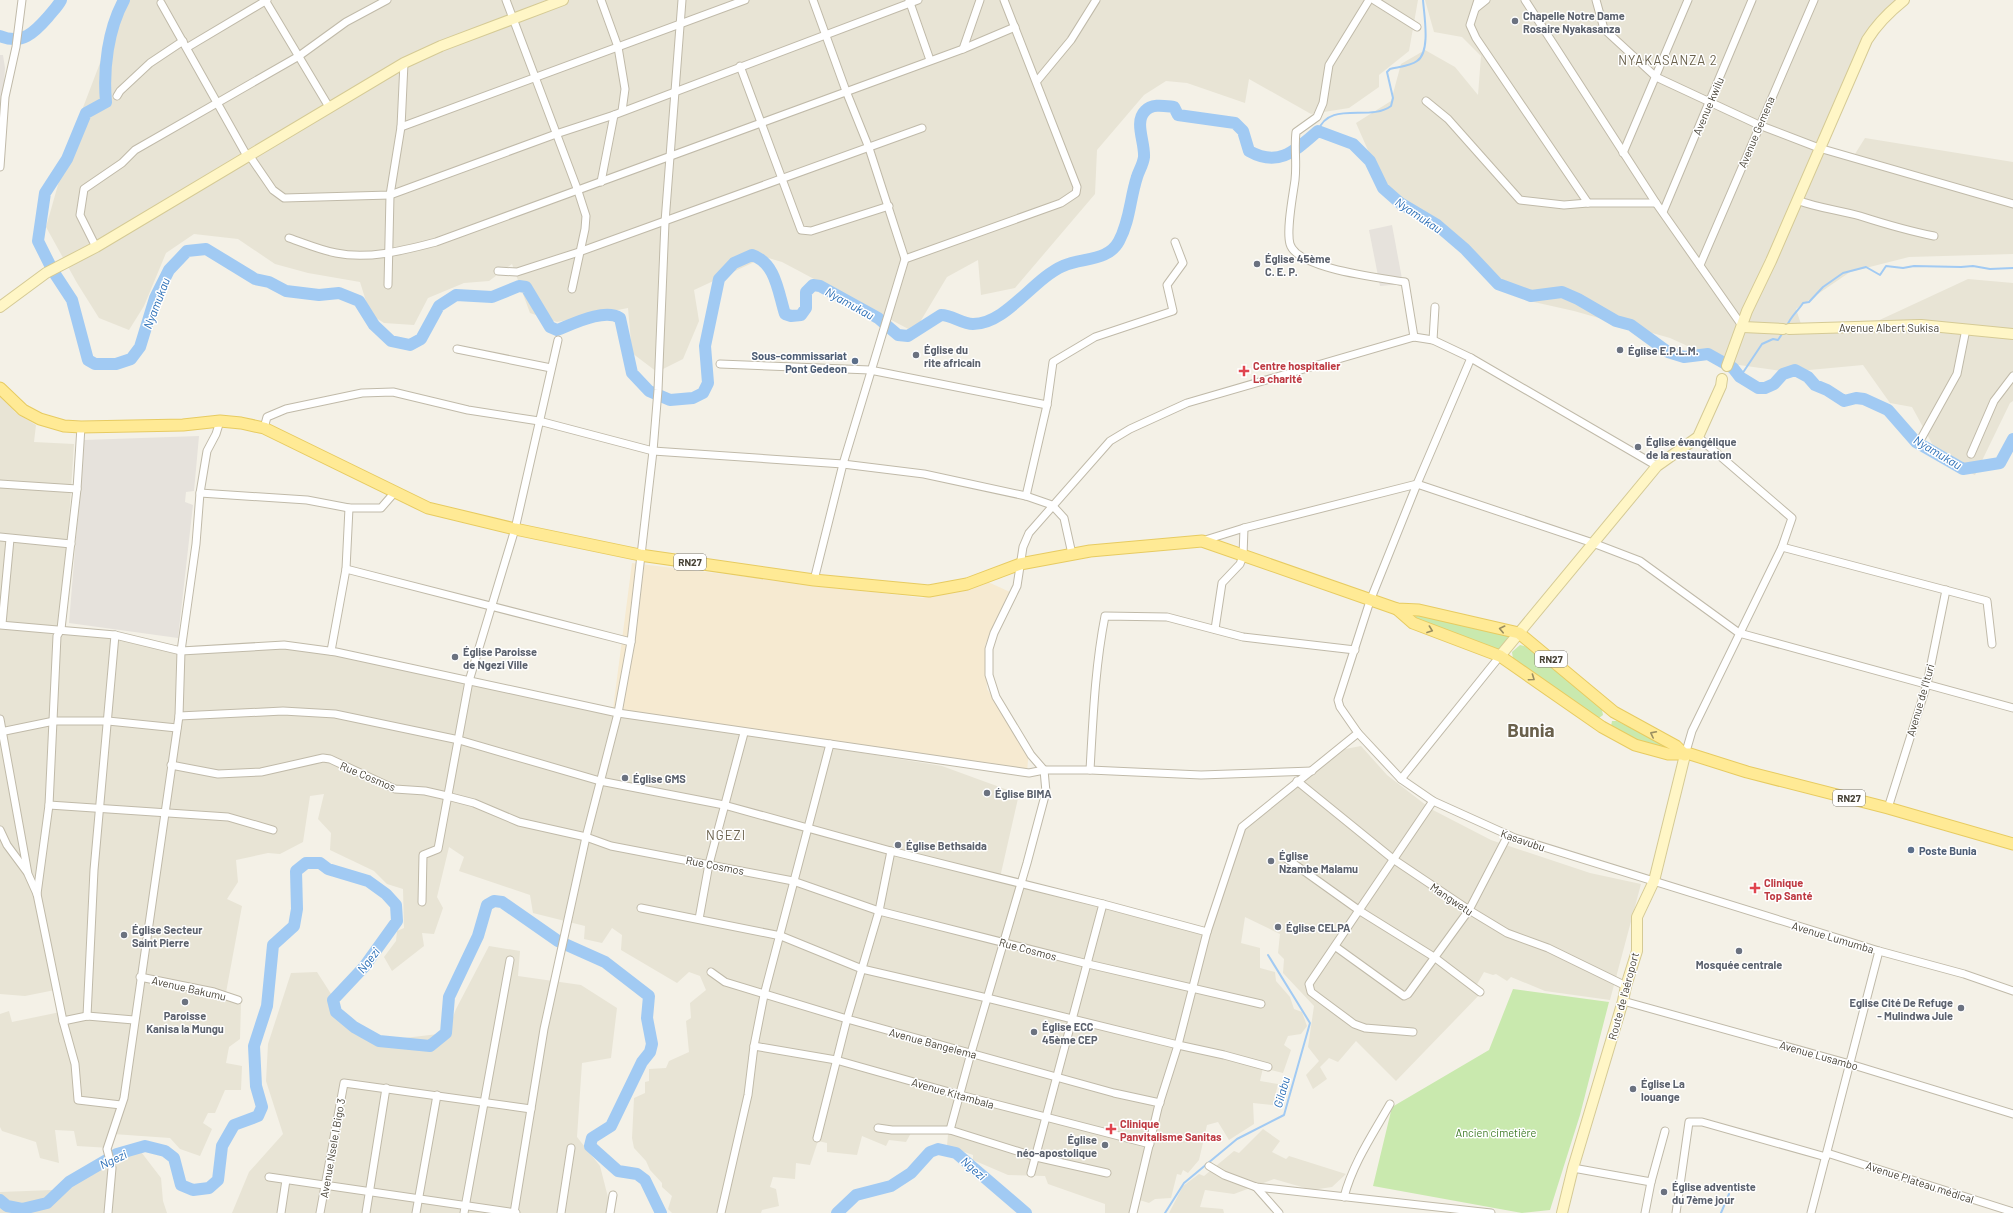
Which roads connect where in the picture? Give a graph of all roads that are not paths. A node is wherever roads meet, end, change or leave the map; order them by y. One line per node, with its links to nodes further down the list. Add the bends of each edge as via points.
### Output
1 (22, 0): 62 (street, via 16,46 5,97)
2 (266, 0): 33 (street); 36 (street)
3 (387, 0): 36 (street, via 346,22)
4 (506, 0): 27 (street)
5 (563, 0): 27 (street)
6 (601, 0): 34 (street)
7 (682, 0): 28 (street)
8 (746, 0): 28 (street)
9 (813, 0): 31 (street)
10 (918, 0): 24 (street)
11 (980, 0): 35 (street)
12 (1004, 0): 29 (street)
13 (1096, 0): 42 (street, via 1071,40)
14 (1369, 0): 90 (street, via 1329,65 1322,108 1316,117 1296,132 1294,146 1297,162 1290,244 1296,253 1338,271 1405,282)
15 (1374, 0): 30 (street)
16 (1478, 0): 26 (street)
17 (1486, 0): 26 (street)
18 (1525, 0): 59 (street)
19 (1596, 0): 41 (street, via 1604,29)
20 (1688, 0): 41 (street)
21 (1752, 0): 47 (street, Avenue kwilu)
22 (1814, 0): 53 (street, Avenue Gemena)
23 (1904, 0): 58 (street, via 1877,24 1867,40)
24 (909, 1): 31 (street); 37 (street)
25 (161, 3): 32 (street)
26 (1476, 8): 68 (street, via 1470,25 1476,38)
27 (513, 19): 38 (street); 40 (street)
28 (680, 25): 34 (street); 44 (street)
29 (1015, 27): 35 (street); 42 (street)
30 (1417, 27)
31 (825, 34): 39 (street); 43 (street)
32 (183, 40): 33 (street); 45 (street, via 150,63)
33 (188, 47): 48 (street)
34 (618, 47): 40 (street); 50 (street, via 625,89)
35 (963, 49): 37 (street)
36 (299, 56): 48 (street); 49 (street)
37 (930, 60): 43 (street)
38 (404, 63): 49 (street); 54 (street)
39 (740, 66): 44 (street); 52 (street)
40 (535, 77): 54 (street); 56 (street)
41 (1656, 77): 47 (street); 59 (street)
42 (1037, 81): 80 (street, via 1077,187 1076,193 1061,203)
43 (846, 90): 52 (street); 57 (street)
44 (676, 91): 50 (street); 61 (street)
45 (117, 96)
46 (1426, 100): 68 (street, via 1448,119 1520,200 1564,205)
47 (1709, 102): 53 (street); 72 (street, Avenue kwilu)
48 (219, 103): 60 (street); 77 (street, via 135,150 122,163 84,189 80,215)
49 (329, 107): 60 (street)
50 (622, 111): 51 (street)
51 (614, 115): 56 (street); 64 (street)
52 (762, 123): 61 (street); 63 (street)
53 (1759, 125): 58 (street); 81 (street, Avenue Gemena)
54 (401, 127): 66 (street)
55 (922, 128): 57 (street)
56 (556, 134): 65 (street); 66 (street)
57 (869, 148): 63 (street); 71 (street)
58 (1819, 148): 67 (street); 70 (street)
59 (1623, 153): 69 (street)
60 (248, 156): 66 (street, via 273,190 284,198); 77 (street)
61 (671, 156): 64 (street); 73 (street)
62 (0, 167)
63 (782, 178): 71 (street, via 801,230 812,231); 73 (street)
64 (601, 182): 65 (street)
65 (578, 191): 78 (street, via 586,216); 79 (street, via 436,242)
66 (390, 195): 79 (street)
67 (1797, 200): 74 (street, via 1814,207); 87 (street, via 1747,311)
68 (1588, 203): 69 (street)
69 (1656, 203): 72 (street)
70 (2013, 204)
71 (889, 206): 80 (street)
72 (1663, 212): 81 (street)
73 (665, 222): 78 (street); 109 (street)
74 (1934, 236)
75 (289, 238): 79 (street, via 336,253)
76 (1175, 242): 102 (street, via 1183,263 1167,285 1173,311 1095,337 1053,362)
77 (96, 247): 85 (street, via 51,271)
78 (579, 252): 82 (street, via 517,272); 84 (street)
79 (388, 253): 83 (street)
80 (905, 259): 98 (street)
81 (1700, 265): 87 (street)
82 (498, 272)
83 (388, 285)
84 (572, 289)
85 (0, 307)
86 (1435, 307): 92 (street)
87 (1743, 327): 88 (street, Avenue Albert Sukisa, via 1786,329 1921,325); 95 (street)
88 (1966, 329): 89 (street, Avenue Albert Sukisa); 108 (street, via 1957,374)
89 (2013, 334)
90 (1414, 337): 92 (street); 119 (street, via 1187,403 1136,426 1110,441)
91 (558, 340): 97 (street)
92 (1433, 340): 94 (street)
93 (457, 349): 97 (street)
94 (1471, 358): 112 (street); 114 (street, Kasavubu)
95 (1729, 362)
96 (720, 364): 98 (street)
97 (551, 368): 104 (street)
98 (870, 370): 102 (street); 111 (street)
99 (2013, 376): 110 (street, via 1994,401)
100 (1722, 379): 107 (street, via 1722,386)
101 (1, 390): 105 (main road, RN27, via 23,410 40,419 64,426)
102 (1047, 405): 118 (street)
103 (220, 421): 105 (main road, RN27, via 183,425); 106 (main road, RN27); 117 (street, via 207,451)
104 (540, 421): 106 (street, via 468,410 393,392 362,393 286,409 267,417); 109 (street); 122 (street)
105 (81, 427): 115 (street)
106 (264, 428): 116 (main road, RN27)
107 (1698, 437): 112 (street); 128 (street, via 1792,518)
108 (1922, 437)
109 (653, 451): 111 (street); 130 (street)
110 (1971, 454)
111 (843, 464): 118 (street, via 924,474); 134 (street)
112 (1657, 466): 126 (street)
113 (0, 484): 115 (street)
114 (1417, 484): 121 (street); 126 (street); 136 (street, Kasavubu)
115 (77, 489): 127 (street)
116 (395, 492): 120 (street, via 381,508); 122 (main road, RN27, via 428,508)
117 (200, 494): 120 (street, via 307,500); 148 (street, via 196,544)
118 (1026, 496): 119 (street)
119 (1052, 505): 129 (street, via 1064,518); 132 (street, via 1029,532)
120 (350, 508): 133 (street)
121 (1244, 528): 125 (street); 131 (street)
122 (515, 529): 130 (main road, RN27); 137 (street)
123 (0, 538): 124 (street)
124 (10, 539): 127 (street); 139 (street)
125 (1202, 541): 129 (main road, RN27); 131 (main road, RN27)
126 (1593, 543): 142 (street); 143 (street, via 1640,561)
127 (71, 544): 140 (street)
128 (1782, 547): 135 (street); 143 (street)
129 (1072, 554): 132 (main road, RN27)
130 (640, 555): 134 (main road, RN27); 145 (street)
131 (1243, 556): 136 (main road, RN27); 141 (street, via 1240,564 1222,583)
132 (1020, 564): 134 (main road, RN27, via 967,584 929,591); 169 (street, via 1017,586 989,649 989,675 996,697 1031,755)
133 (346, 568): 137 (street); 149 (street)
134 (814, 580)
135 (1946, 590): 146 (street, via 1987,601); 152 (street, Avenue de l'Ituri)
136 (1370, 601): 138 (main road, RN27); 147 (street, Kasavubu)
137 (492, 606): 145 (street); 151 (street)
138 (1397, 610): 142 (main road, RN27, one-way to 138, via 1419,610); 150 (main road, RN27, one-way to 150, via 1412,623)
139 (1, 624): 140 (street)
140 (61, 629): 144 (street); 158 (street, via 57,636)
141 (1215, 629): 147 (street, via 1244,637); 170 (street, via 1167,617 1105,616 1094,689)
142 (1519, 633): 150 (street); 154 (main road, RN27)
143 (1739, 633): 152 (street); 167 (street, via 1692,731)
144 (115, 635): 148 (street); 159 (street)
145 (631, 642): 155 (street)
146 (1992, 644)
147 (1355, 650): 164 (street, Kasavubu, via 1338,700)
148 (181, 651): 149 (street, via 284,645); 156 (street)
149 (331, 651): 151 (street)
150 (1500, 656): 160 (main road, RN27, one-way to 160); 172 (street)
151 (469, 681): 155 (street); 165 (street)
152 (1927, 684): 153 (street); 180 (street, Avenue de l'Ituri)
153 (2013, 708)
154 (1614, 712): 160 (main road); 167 (main road, RN27, one-way to 154, via 1676,746)
155 (618, 713): 163 (street); 173 (street)
156 (178, 716): 161 (street); 165 (street, via 283,711 335,714)
157 (0, 719): 162 (street)
158 (54, 721): 159 (street); 162 (street); 177 (street)
159 (108, 721): 161 (street); 179 (street)
160 (1602, 727): 167 (main road, RN27, via 1635,745 1668,754)
161 (177, 728): 168 (street)
162 (1, 731): 192 (street)
163 (744, 733): 166 (street); 178 (street)
164 (1358, 733): 171 (street); 172 (street, Kasavubu)
165 (459, 740): 173 (street); 175 (street)
166 (830, 744): 169 (street, via 1029,773); 182 (street)
167 (1685, 755): 180 (main road, RN27, via 1690,754 1753,774); 194 (street, Route de l'aéroport)
168 (171, 765): 175 (street, Rue Cosmos, via 218,774 247,773 323,758 395,789 425,791); 181 (street)
169 (1044, 770): 170 (street); 195 (street, via 1046,792)
170 (1090, 770): 171 (street, via 1201,775)
171 (1312, 771): 174 (street)
172 (1401, 779): 176 (street, Kasavubu)
173 (600, 781): 178 (street); 186 (street)
174 (1297, 781): 190 (street, Mangwetu); 204 (street, via 1242,827)
175 (447, 796): 186 (street, Rue Cosmos, via 474,803 519,822); 197 (street, via 438,849 423,855)
176 (1433, 801): 185 (street, Kasavubu); 190 (street)
177 (49, 805): 179 (street); 196 (street)
178 (724, 805): 182 (street); 191 (street)
179 (100, 808): 181 (street); 224 (street, via 94,870)
180 (1888, 808): 187 (main road, RN27)
181 (164, 813): 184 (street, via 228,817); 214 (street)
182 (808, 828): 188 (street); 193 (street)
183 (0, 830): 192 (street, via 7,845)
184 (273, 830)
185 (1508, 836): 194 (street, Kasavubu); 200 (street)
186 (586, 837): 191 (street, Rue Cosmos, via 611,846); 244 (street, via 544,1029)
187 (2013, 844)
188 (891, 851): 195 (street); 201 (street)
189 (1283, 856): 202 (street)
190 (1393, 859): 200 (street, Mangwetu); 202 (street)
191 (709, 864): 193 (street, Rue Cosmos); 203 (street)
192 (28, 874): 196 (street)
193 (793, 881): 201 (street, Rue Cosmos); 205 (street)
194 (1654, 881): 208 (street, Avenue Lumumba); 215 (street, Route de l'aéroport, via 1637,916 1636,951)
195 (1021, 884): 198 (street); 206 (street)
196 (37, 894): 228 (street)
197 (422, 902)
198 (1103, 904): 204 (street); 211 (street)
199 (641, 908): 203 (street)
200 (1469, 910): 209 (street); 215 (street, Mangwetu, via 1507,933 1548,948)
201 (879, 911): 206 (street, Rue Cosmos); 212 (street)
202 (1360, 911): 207 (street); 209 (street)
203 (699, 919): 205 (street)
204 (1206, 932): 216 (street)
205 (781, 936): 212 (street); 219 (street)
206 (1003, 942): 211 (street, Rue Cosmos); 220 (street)
207 (1336, 947): 209 (street, via 1404,996); 229 (street, via 1309,984 1311,992 1354,1024 1365,1028)
208 (1879, 951): 217 (street, Avenue Lumumba, via 1964,974); 234 (street)
209 (1434, 957): 218 (street)
210 (510, 960): 240 (street)
211 (1088, 964): 216 (street, Rue Cosmos); 227 (street)
212 (862, 969): 220 (street); 225 (street)
213 (711, 972): 219 (street, Avenue Bangelema, via 725,982)
214 (140, 977): 221 (street, Avenue Bakumu, via 214,992); 226 (street)
215 (1626, 986): 222 (street, Route de l'aéroport)
216 (1192, 988): 223 (street, Rue Cosmos); 230 (street)
217 (2013, 991)
218 (1480, 992)
219 (764, 995): 225 (street, Avenue Bangelema); 231 (street)
220 (987, 998): 227 (street); 232 (street)
221 (238, 1000)
222 (1623, 1001): 234 (street, Avenue Lusambo); 256 (street, Route de l'aéroport)
223 (1261, 1004)
224 (87, 1016): 226 (street); 228 (street)
225 (847, 1019): 232 (street, Avenue Bangelema); 233 (street)
226 (134, 1020): 243 (street)
227 (1071, 1020): 230 (street); 236 (street)
228 (63, 1021): 243 (street, via 75,1064 78,1100)
229 (1413, 1032)
230 (1178, 1045): 235 (street); 241 (street)
231 (754, 1046): 233 (street, Avenue Kitambala); 279 (street, via 748,1095)
232 (971, 1053): 236 (street, Avenue Bangelema); 239 (street)
233 (836, 1060): 239 (street, Avenue Kitambala); 250 (street)
234 (1850, 1064): 245 (street, Avenue Lusambo); 253 (street)
235 (1268, 1067)
236 (1058, 1076): 241 (street, Avenue Bangelema, via 1114,1093); 246 (street)
237 (386, 1088): 238 (street); 262 (street, Avenue Nsele I Bigo 3, via 344,1083); 264 (street)
238 (437, 1095): 240 (street); 267 (street)
239 (960, 1095): 246 (street, Avenue Kitambala); 248 (street)
240 (484, 1102): 244 (street); 268 (street)
241 (1160, 1103): 251 (street)
242 (1390, 1104): 266 (street, via 1349,1177)
243 (121, 1105): 270 (street, via 107,1154 112,1168)
244 (531, 1109): 276 (street)
245 (2013, 1114)
246 (1046, 1118): 251 (street, Avenue Kitambala); 254 (street)
247 (878, 1128): 248 (street)
248 (950, 1130): 254 (street)
249 (1664, 1131): 261 (street)
250 (816, 1138)
251 (1150, 1144): 280 (street)
252 (571, 1148): 277 (street)
253 (1827, 1155): 269 (street, Avenue Plateau médical); 285 (street, Avenue Plateau médical, via 1702,1122 1689,1122); 286 (street)
254 (1036, 1157): 257 (street); 258 (street)
255 (1209, 1166): 263 (street, via 1224,1175)
256 (1573, 1168): 261 (street); 283 (street, Route de l'aéroport)
257 (1031, 1173)
258 (1107, 1173)
259 (269, 1177): 260 (street)
260 (286, 1180): 262 (street); 271 (street)
261 (1651, 1182): 284 (street)
262 (325, 1186): 264 (street); 272 (street, Avenue Nsele I Bigo 3)
263 (1256, 1187): 266 (street); 281 (street)
264 (369, 1192): 267 (street); 273 (street)
265 (612, 1195): 278 (street)
266 (1344, 1197): 282 (street)
267 (418, 1199): 268 (street); 274 (street)
268 (466, 1205): 275 (street); 276 (street)
269 (2013, 1212)
270 (108, 1213)
271 (281, 1213)
272 (320, 1213)
273 (366, 1213)
274 (416, 1213)
275 (464, 1213)
276 (515, 1213)
277 (561, 1213)
278 (610, 1213)
279 (721, 1213)
280 (1133, 1213)
281 (1279, 1213)
282 (1491, 1213)
283 (1562, 1213)
284 (1644, 1213)
285 (1676, 1213)
286 (1811, 1213)

